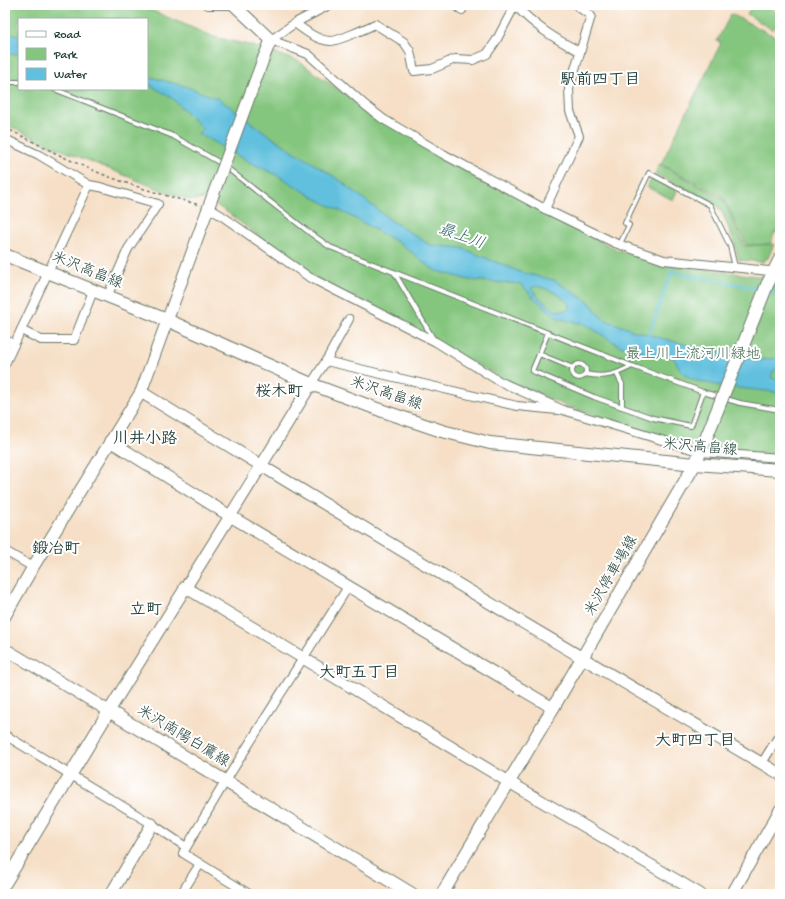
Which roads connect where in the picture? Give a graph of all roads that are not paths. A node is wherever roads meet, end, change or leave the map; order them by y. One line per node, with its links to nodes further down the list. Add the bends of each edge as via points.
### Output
1 (208, 5): 2 (street)
2 (234, 5): 6 (street)
3 (329, 5): 5 (street)
4 (576, 5): 7 (street, via 591,16)
5 (294, 23): 6 (street); 7 (street, via 312,36 331,41 375,24 404,42 410,50 414,71 432,69 455,60 473,60 487,54 515,5 528,19 555,39)
6 (271, 40): 13 (street, bridge); 14 (street, via 308,54 383,119)
7 (579, 51): 14 (street, via 569,89 570,112 579,136)
8 (5, 82): 9 (lane)
9 (18, 82)
10 (57, 90): 20 (lane, via 173,136 222,164 330,247)
11 (5, 139): 12 (street)
12 (89, 185): 19 (street); 23 (street, via 158,204 128,249)
13 (208, 208): 25 (street); 29 (street, via 309,277)
14 (545, 209): 15 (street)
15 (619, 245): 18 (street, via 664,260); 18 (lane, via 629,225 625,223 649,173 710,205 730,246)
16 (5, 255): 19 (main road, 米沢高畠線)
17 (780, 259): 21 (main road, 米沢停車場線)
18 (735, 267): 21 (street)
19 (47, 272): 22 (main road, 米沢高畠線); 26 (street)
20 (394, 272): 27 (lane); 29 (lane)
21 (777, 272): 45 (main road, 米沢停車場線, bridge, via 767,285)
22 (93, 291): 23 (main road, 米沢高畠線); 26 (street, via 74,340 41,340)
23 (108, 297): 25 (main road, 米沢高畠線)
24 (349, 319): 32 (street)
25 (167, 320): 38 (main road, 米沢高畠線); 39 (street)
26 (21, 330): 30 (street)
27 (548, 333): 31 (lane); 34 (lane)
28 (5, 340): 30 (street)
29 (436, 342): 42 (street, via 500,381)
30 (14, 344): 33 (street)
31 (539, 354): 35 (lane); 41 (lane, via 532,371)
32 (326, 361): 38 (street); 42 (street, via 517,406)
33 (5, 364)
34 (632, 366): 37 (lane); 40 (lane)
35 (573, 368): 36 (lane, via 572,373 576,377); 36 (lane, via 577,364 582,364 586,369)
36 (585, 374): 37 (lane)
37 (617, 374): 41 (lane, via 622,384)
38 (311, 384): 47 (main road, 米沢高畠線, via 380,410 490,443); 48 (street)
39 (141, 392): 44 (street); 48 (street)
40 (703, 392): 41 (lane, via 691,426 653,418); 43 (lane, via 740,403)
41 (622, 407)
42 (563, 410): 45 (street)
43 (780, 410)
44 (110, 441): 50 (street); 52 (street)
45 (703, 446): 46 (street); 47 (main road, 米沢停車場線)
46 (780, 458)
47 (695, 464): 49 (main road, 米沢高畠線); 58 (main road, 米沢停車場線)
48 (262, 466): 50 (street); 58 (street)
49 (780, 470)
50 (230, 516): 53 (street); 54 (street)
51 (5, 551): 52 (street)
52 (33, 567): 55 (street)
53 (185, 587): 57 (street); 60 (street)
54 (348, 587): 57 (street); 59 (street)
55 (5, 616)
56 (5, 649): 60 (street)
57 (304, 658): 66 (street); 67 (street)
58 (582, 658): 59 (main road, 米沢停車場線); 63 (street)
59 (553, 708): 67 (main road, 米沢停車場線)
60 (109, 711): 65 (main road); 66 (main road, 米沢南陽白鷹線)
61 (780, 734): 63 (street)
62 (5, 735): 65 (street)
63 (762, 763): 64 (street)
64 (780, 774)
65 (70, 775): 69 (street); 72 (main road)
66 (225, 782): 70 (street); 76 (main road, 米沢南陽白鷹線)
67 (509, 782): 77 (main road, 米沢停車場線); 78 (street)
68 (780, 810): 79 (street)
69 (152, 824): 70 (street); 74 (street)
70 (186, 847): 71 (street, via 183,853)
71 (200, 864): 73 (street); 75 (street)
72 (5, 883)
73 (244, 893)
74 (111, 894)
75 (181, 894)
76 (412, 894)
77 (442, 894)
78 (700, 894)
79 (732, 894)

